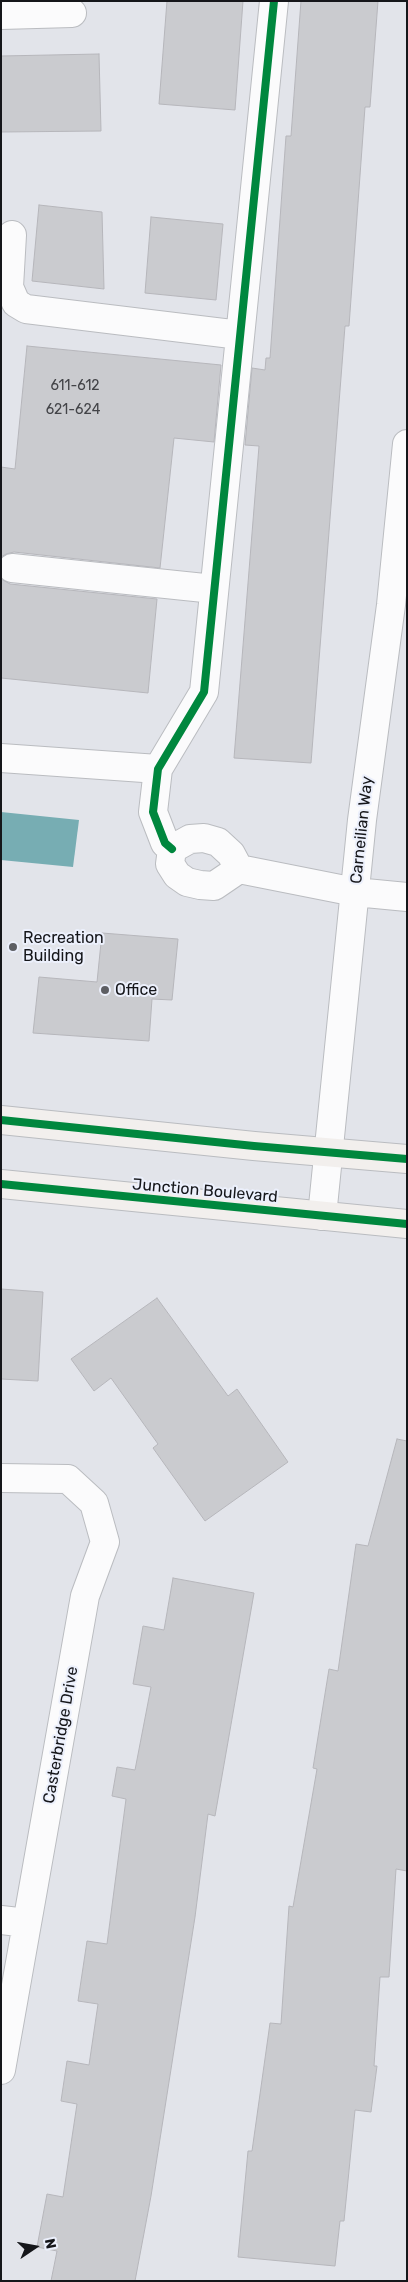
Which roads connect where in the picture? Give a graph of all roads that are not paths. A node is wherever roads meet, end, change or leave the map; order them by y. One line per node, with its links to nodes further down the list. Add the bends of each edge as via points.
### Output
1 (274, 1): 5 (street)
2 (72, 14): 3 (street)
3 (1, 15)
4 (12, 236): 5 (street, via 9,287 16,303 26,309)
5 (240, 335): 8 (street)
6 (407, 444): 13 (street, Carneilian Way)
7 (12, 568): 8 (street)
8 (214, 589): 10 (street, via 204,692)
9 (1, 758): 10 (street)
10 (158, 769): 11 (street, via 153,812 165,843)
11 (172, 849): 12 (street, via 190,839 218,842 231,854); 12 (street, via 170,864 187,882 214,886)
12 (239, 869): 13 (street)
13 (356, 892): 14 (street); 16 (street, Carneilian Way)
14 (407, 897)
15 (1, 1120): 16 (main road)
16 (329, 1152): 17 (main road); 19 (street, Carneilian Way)
17 (407, 1159)
18 (1, 1184): 19 (main road, Junction Boulevard)
19 (322, 1216): 20 (main road, Junction Boulevard)
20 (407, 1224)
21 (1, 1478): 22 (street, Casterbridge Drive, via 68,1479 94,1504 105,1542 85,1596)
22 (14, 1922): 23 (street, Casterbridge Drive)
23 (1, 2070)

